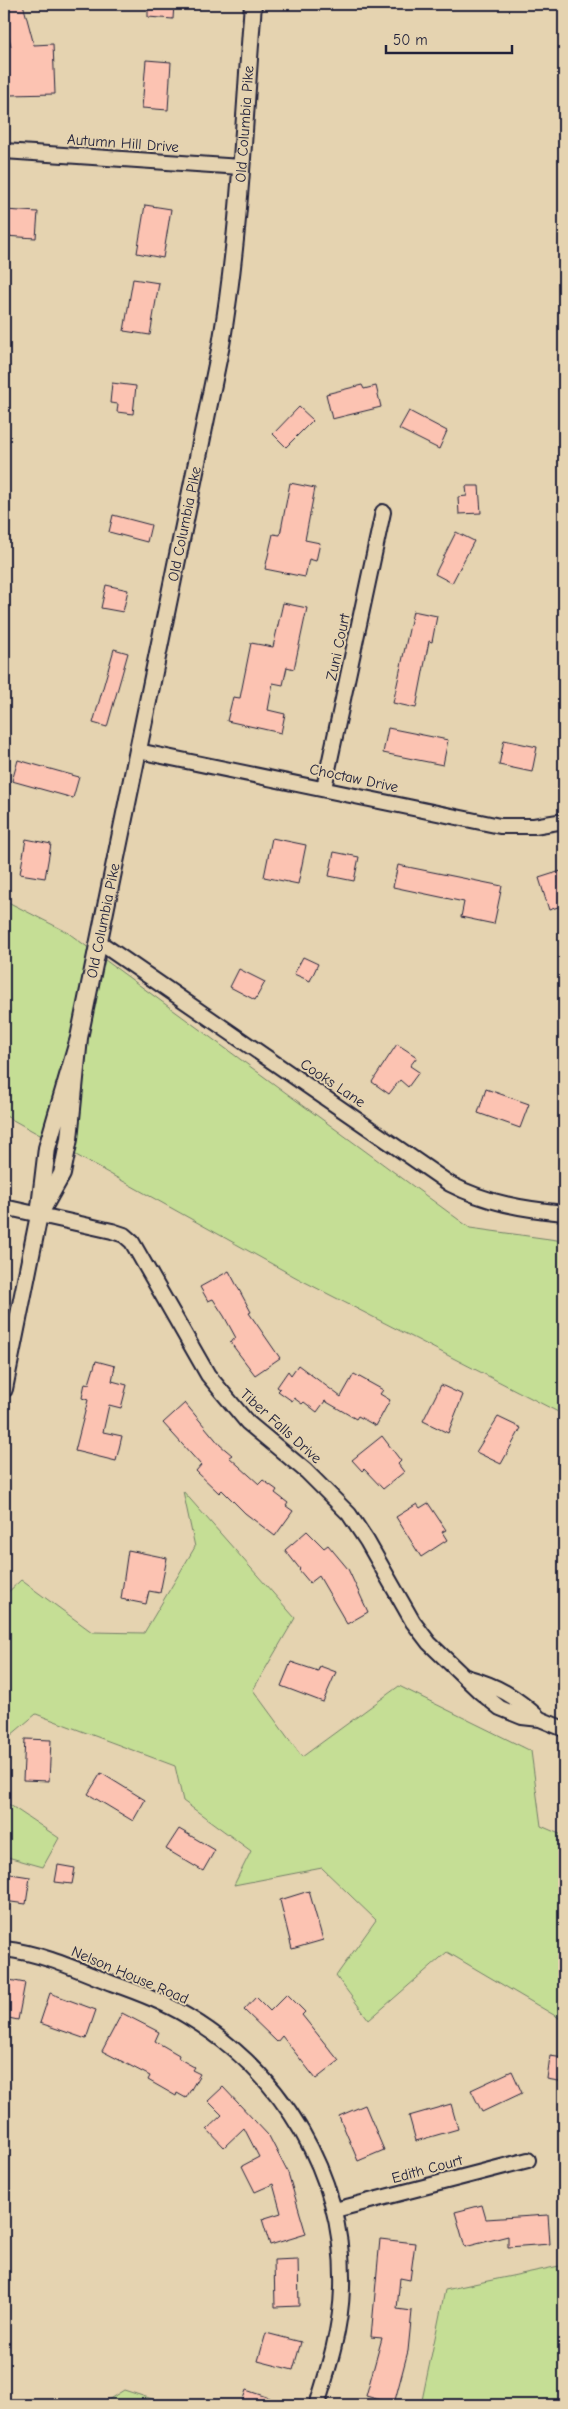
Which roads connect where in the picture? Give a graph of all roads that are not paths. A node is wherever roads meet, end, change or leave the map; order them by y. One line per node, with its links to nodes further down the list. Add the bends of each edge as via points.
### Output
1 (253, 4): 3 (street, Old Columbia Pike)
2 (4, 151): 3 (street, Autumn Hill Drive)
3 (241, 167): 5 (street, Old Columbia Pike, via 231,284 221,346)
4 (383, 512): 6 (street, Zuni Court)
5 (138, 752): 6 (street, Choctaw Drive); 8 (street, Old Columbia Pike)
6 (324, 788): 7 (street, Choctaw Drive, via 500,826 534,826)
7 (564, 821)
8 (99, 942): 10 (street, Cooks Lane, via 450,1184 471,1195 512,1207); 11 (street, Old Columbia Pike, via 79,1038 47,1148)
9 (4, 1207): 11 (street, Tiber Falls Drive)
10 (564, 1213)
11 (39, 1215): 12 (street, Old Columbia Pike); 13 (street, Tiber Falls Drive, via 112,1231 132,1242 208,1376 249,1424 330,1493 367,1541 413,1622 429,1643 500,1708 522,1717 540,1719)
12 (4, 1389)
13 (564, 1730)
14 (4, 1948): 16 (street, Nelson House Road, via 48,1958 151,1998 187,2016 228,2045 251,2064 276,2092 301,2127)
15 (528, 2160): 16 (street, Edith Court)
16 (335, 2210): 17 (street, Nelson House Road, via 342,2288 338,2327)
17 (317, 2405)

